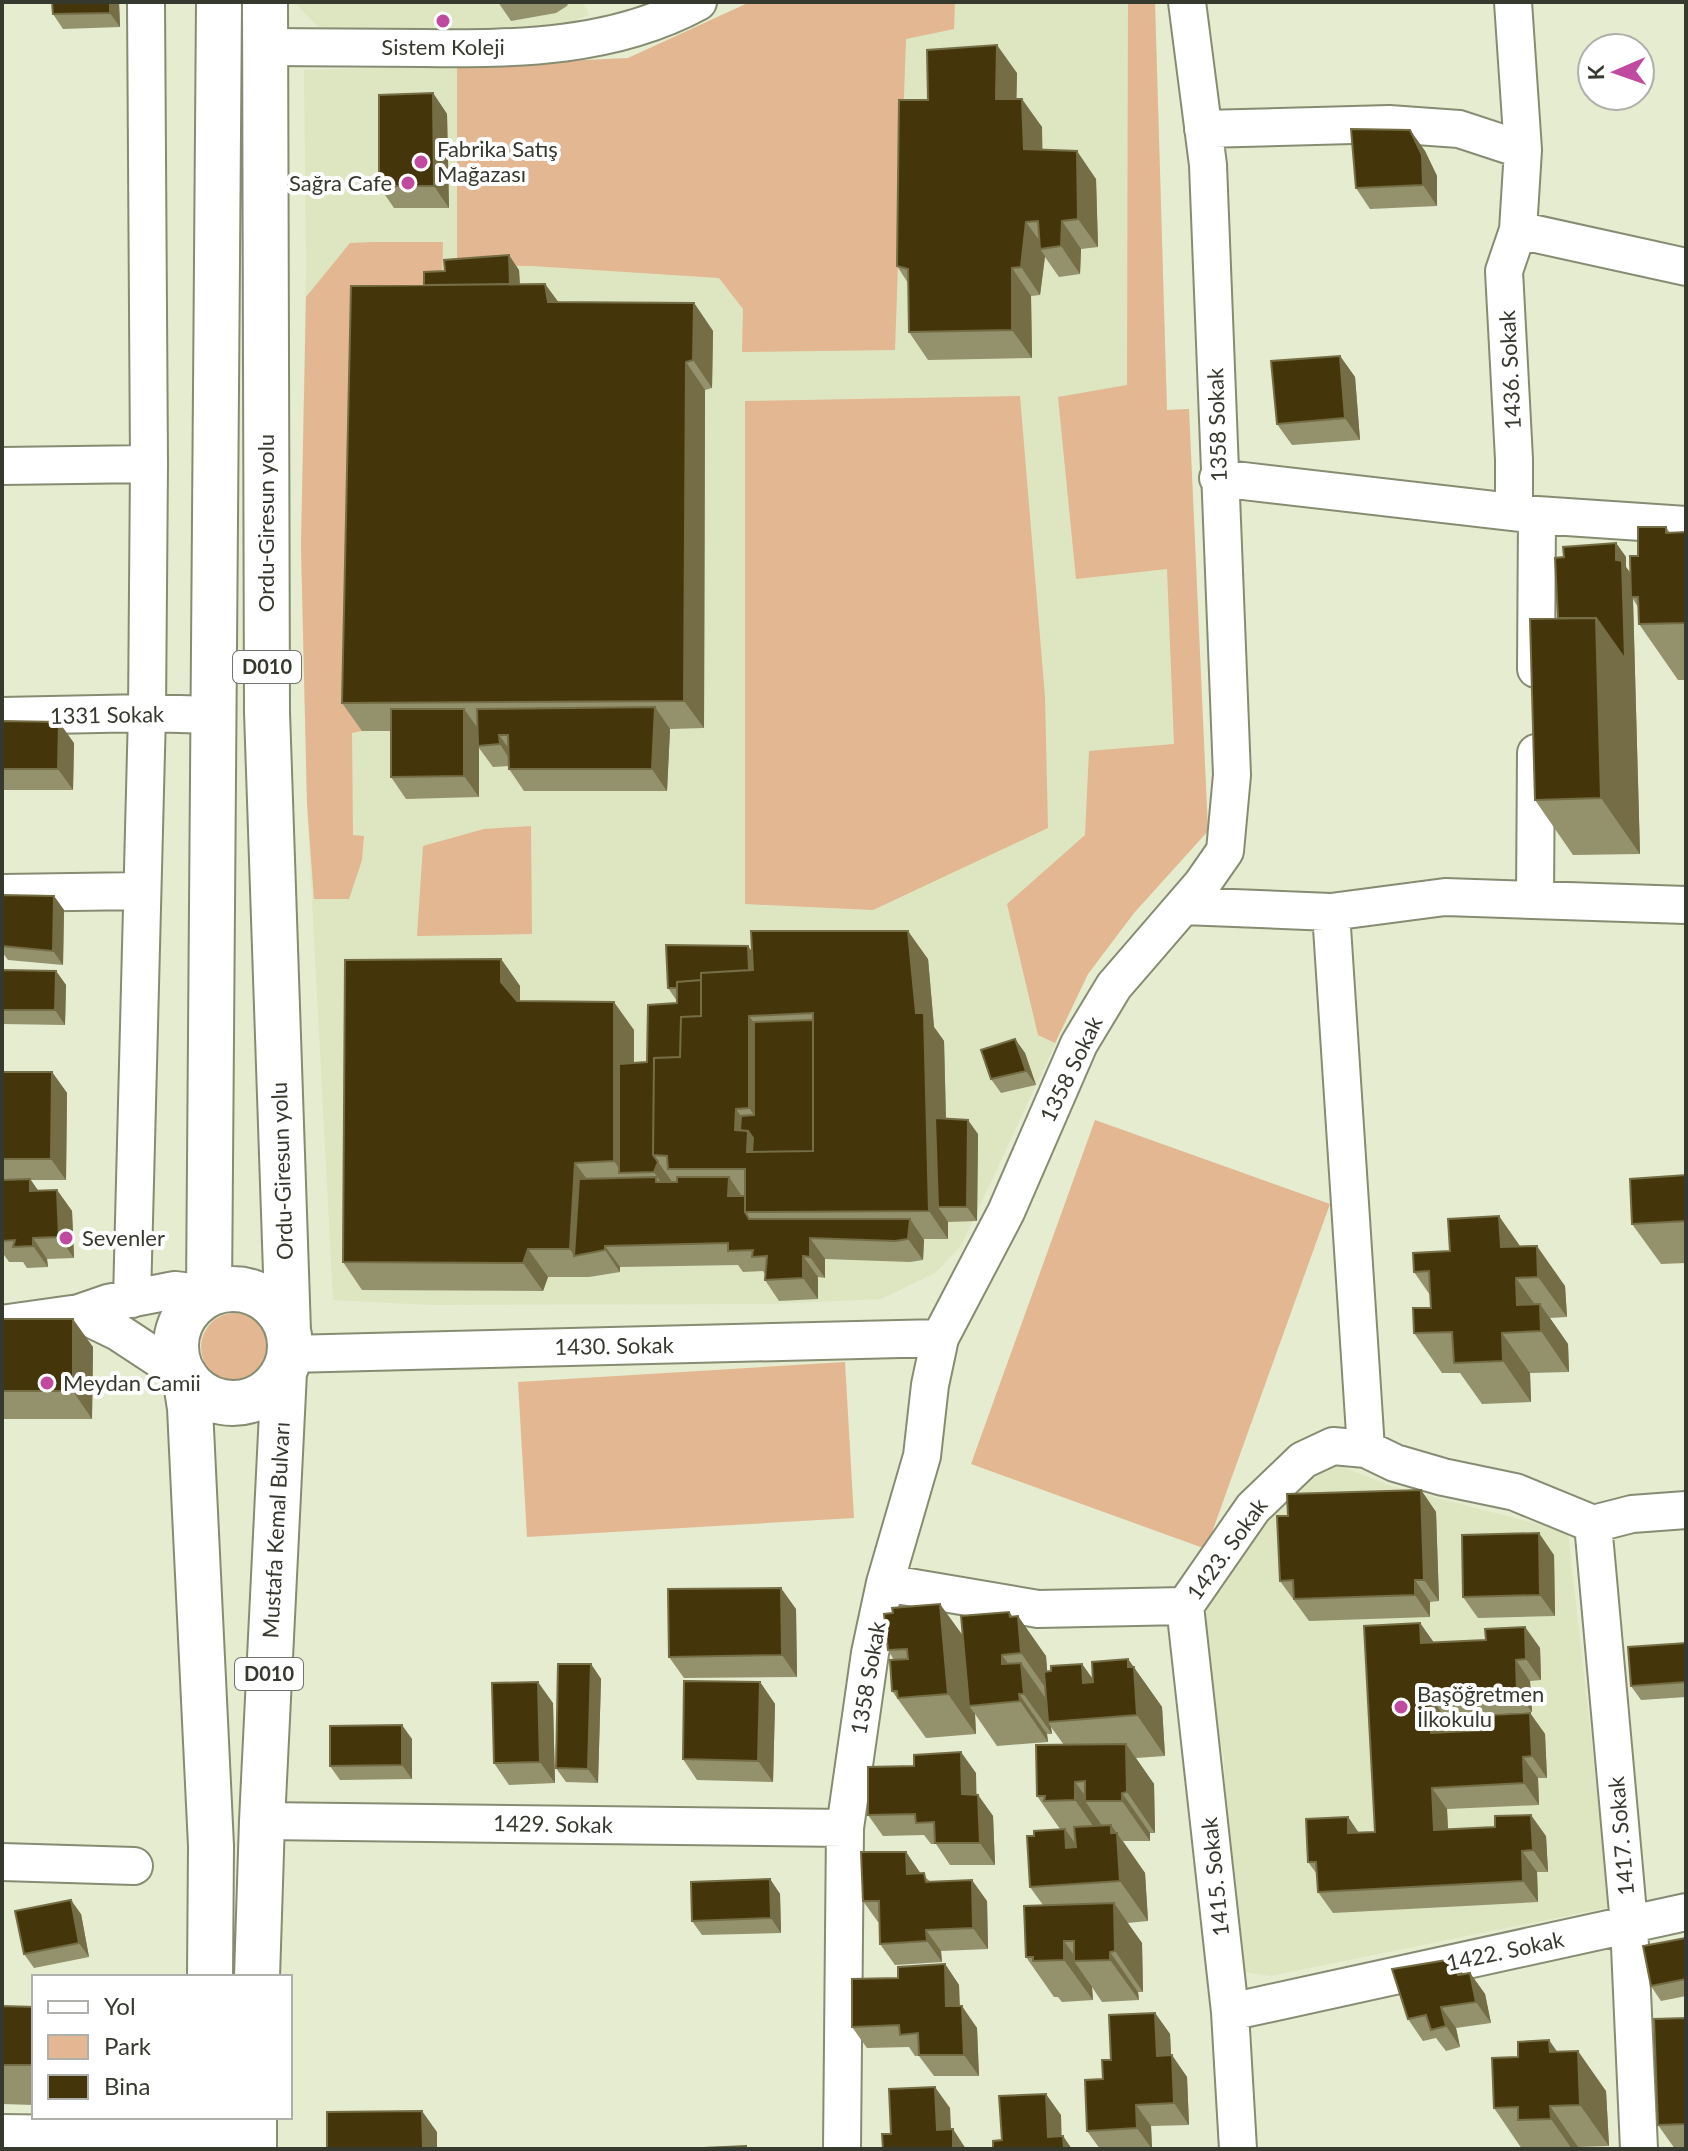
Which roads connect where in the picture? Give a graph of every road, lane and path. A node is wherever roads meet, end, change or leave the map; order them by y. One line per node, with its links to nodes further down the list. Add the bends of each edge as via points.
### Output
1 (146, 2): 13 (street)
2 (219, 2): 19 (highway, D010)
3 (265, 2): 8 (highway, Ordu-Giresun yolu / D010)
4 (698, 2): 7 (street, via 679,12)
5 (1187, 2): 9 (street, 1358 Sokak)
6 (1513, 2): 10 (street, 1436. Sokak)
7 (643, 13): 8 (street, via 579,43 527,48)
8 (265, 47): 32 (highway, Ordu-Giresun yolu / D010, via 267,712)
9 (1203, 129): 10 (street, via 1389,124 1459,129); 15 (street, 1358 Sokak)
10 (1523, 150): 11 (street, 1436. Sokak)
11 (1518, 230): 12 (street); 16 (street, 1436. Sokak, via 1504,271 1514,459)
12 (1686, 267)
13 (149, 464): 14 (street); 18 (street)
14 (2, 466)
15 (1218, 478): 16 (street); 25 (street, 1358 Sokak, via 1230,818 1225,851)
16 (1526, 513): 17 (street); 23 (street, 1436. Sokak, via 1536,707)
17 (1686, 525)
18 (147, 713): 19 (street, 1331 Sokak); 20 (street, 1331 Sokak); 21 (street)
19 (212, 715): 27 (highway, D010)
20 (2, 716)
21 (142, 891): 22 (street); 28 (street)
22 (2, 893)
23 (1535, 899): 24 (street); 26 (street, via 1445,897)
24 (1686, 905)
25 (1183, 906): 26 (street); 31 (street, 1358 Sokak, via 1114,986 1079,1044 1006,1212)
26 (1331, 912): 34 (street)
27 (209, 1294): 28 (street, via 175,1290); 32 (highway, via 231,1289 256,1294 276,1309); 33 (highway, via 188,1311 177,1334 177,1359)
28 (132, 1299): 29 (street)
29 (79, 1313): 30 (street); 33 (street)
30 (2, 1324)
31 (940, 1338): 32 (street, 1430. Sokak); 37 (street, 1358 Sokak, via 922,1456)
32 (287, 1352): 33 (highway, via 273,1386 244,1402 210,1398); 39 (highway, Mustafa Kemal Bulvarı / D010)
33 (185, 1376): 45 (highway, D010, via 211,1846)
34 (1366, 1449): 36 (street, 1423. Sokak, via 1443,1477 1515,1492); 38 (street, 1423. Sokak, via 1333,1446 1303,1460 1253,1508)
35 (1686, 1510): 36 (street, via 1632,1514)
36 (1593, 1524): 44 (street, 1417. Sokak)
37 (885, 1583): 38 (street, 1423. Sokak, via 1038,1609); 40 (street, 1358 Sokak)
38 (1185, 1606): 47 (street, 1415. Sokak)
39 (262, 1821): 40 (street, 1429. Sokak); 46 (highway, Mustafa Kemal Bulvarı / D010)
40 (845, 1828): 52 (street, 1358 Sokak)
41 (2, 1862): 42 (street)
42 (134, 1866)
43 (1686, 1912): 44 (street, 1422. Sokak)
44 (1629, 1924): 47 (street, 1422. Sokak); 54 (street, 1417. Sokak)
45 (210, 1975)
46 (257, 1975)
47 (1230, 2012): 53 (street, 1415. Sokak)
48 (254, 2119): 51 (highway)
49 (2, 2133): 50 (street)
50 (210, 2135)
51 (254, 2149)
52 (842, 2149)
53 (1238, 2149)
54 (1639, 2149)

